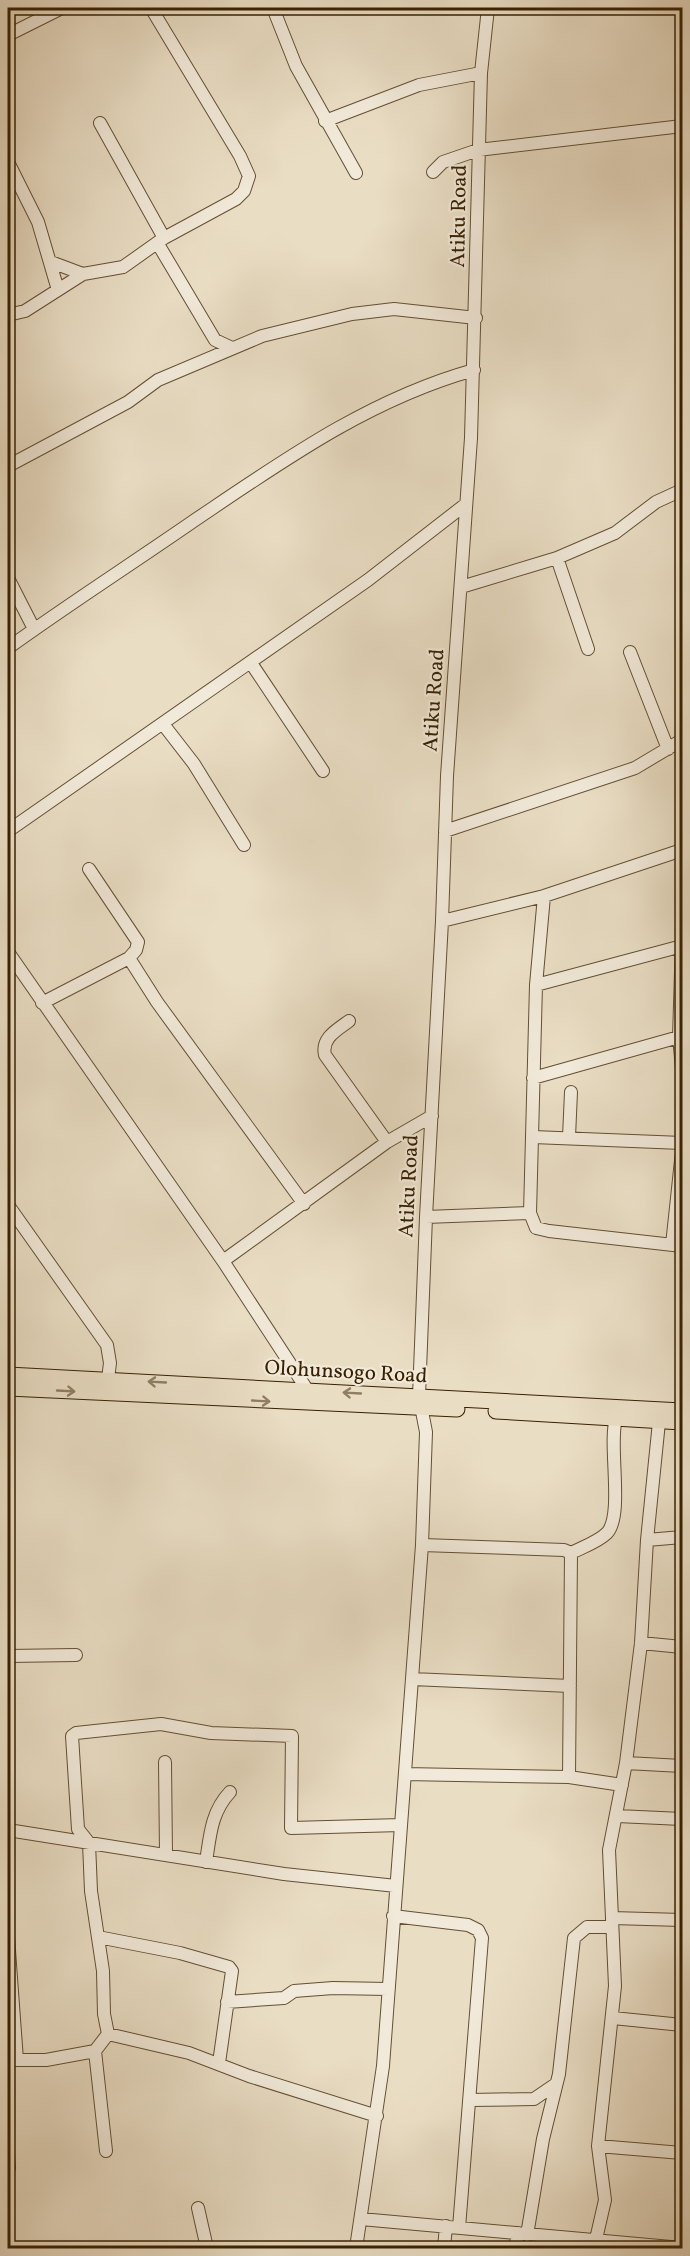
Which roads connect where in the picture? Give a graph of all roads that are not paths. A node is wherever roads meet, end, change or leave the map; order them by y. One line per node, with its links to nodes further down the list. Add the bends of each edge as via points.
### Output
1 (62, 8): 5 (street)
2 (150, 8): 14 (street, via 249,176 249,184 236,199)
3 (273, 8): 7 (street, via 296,66)
4 (488, 8): 6 (street, Atiku Road)
5 (8, 35)
6 (481, 73): 7 (street, via 419,85); 10 (street, Atiku Road)
7 (325, 121): 12 (street)
8 (100, 123): 14 (street)
9 (682, 126): 10 (street)
10 (478, 150): 13 (street, via 457,155); 19 (street, Atiku Road)
11 (8, 162): 15 (street, via 38,222)
12 (356, 172)
13 (433, 172)
14 (161, 241): 16 (street, via 123,267); 20 (street)
15 (51, 262): 16 (street); 17 (street)
16 (82, 274): 17 (street)
17 (58, 290): 18 (street, via 25,311)
18 (8, 315)
19 (476, 318): 21 (street, via 394,309 352,314 262,336); 23 (street, Atiku Road)
20 (215, 340): 21 (street); 22 (street)
21 (232, 348): 22 (street)
22 (208, 360): 24 (street, via 158,380 128,402)
23 (474, 370): 26 (street, Atiku Road); 30 (street, via 389,400 333,430 242,486)
24 (8, 466)
25 (682, 490): 27 (street, via 656,502 615,533)
26 (466, 504): 29 (street, Atiku Road); 34 (street)
27 (557, 558): 29 (street); 32 (street)
28 (8, 578): 30 (street)
29 (461, 588): 40 (street, Atiku Road)
30 (34, 629): 31 (street)
31 (8, 648)
32 (588, 649)
33 (630, 652): 37 (street)
34 (251, 663): 35 (street); 38 (street)
35 (163, 724): 39 (street); 41 (street)
36 (682, 740): 37 (street)
37 (668, 749): 40 (street, via 635,768)
38 (323, 771)
39 (8, 831)
40 (445, 831): 45 (street, Atiku Road)
41 (244, 845)
42 (682, 850): 44 (street)
43 (89, 869): 49 (street, via 138,942)
44 (544, 896): 45 (street); 50 (street)
45 (442, 921): 58 (street, Atiku Road)
46 (682, 940): 47 (street)
47 (682, 946): 50 (street); 52 (street)
48 (8, 952): 51 (street)
49 (129, 958): 51 (street); 64 (street)
50 (536, 985): 56 (street)
51 (42, 1003): 69 (street)
52 (681, 1005): 54 (street)
53 (349, 1021): 61 (street, via 327,1038 325,1055)
54 (679, 1037): 55 (street); 56 (street)
55 (682, 1068)
56 (534, 1078): 59 (street)
57 (572, 1092): 60 (street)
58 (432, 1116): 61 (street); 67 (street, Atiku Road)
59 (533, 1137): 60 (street); 66 (street)
60 (569, 1137): 62 (street)
61 (387, 1142): 64 (street)
62 (682, 1143)
63 (682, 1151): 68 (street)
64 (304, 1204): 69 (street)
65 (8, 1205): 71 (street, via 107,1345)
66 (530, 1213): 67 (street); 68 (street, via 536,1228 543,1230)
67 (426, 1217): 74 (street, Atiku Road)
68 (677, 1245)
69 (223, 1261): 73 (street)
70 (8, 1375): 71 (main road, Olohunsogo Road)
71 (108, 1379): 73 (main road, Olohunsogo Road, one-way to 71)
72 (8, 1388): 74 (main road, Olohunsogo Road, one-way to 74)
73 (308, 1391): 74 (main road, Olohunsogo Road, one-way to 73)
74 (420, 1401): 75 (main road, Olohunsogo Road); 76 (main road, Olohunsogo Road); 81 (street, Atiku Road, via 426,1432)
75 (682, 1411)
76 (616, 1419): 77 (main road, Olohunsogo Road); 82 (street, via 612,1438 616,1466 614,1521 603,1537)
77 (659, 1422): 78 (main road, Olohunsogo Road); 80 (street)
78 (682, 1422)
79 (682, 1537): 80 (street)
80 (646, 1540): 83 (street)
81 (422, 1545): 82 (street); 87 (street, Atiku Road)
82 (571, 1553): 88 (street)
83 (641, 1644): 84 (street); 90 (street)
84 (682, 1647)
85 (76, 1655): 86 (street)
86 (8, 1656)
87 (412, 1679): 88 (street); 92 (street, Atiku Road)
88 (570, 1686): 93 (street)
89 (165, 1762): 101 (street)
90 (626, 1763): 91 (street); 94 (street)
91 (682, 1766)
92 (405, 1774): 93 (street); 98 (street, Atiku Road)
93 (569, 1778): 94 (street)
94 (622, 1785): 96 (street)
95 (230, 1792): 102 (street, via 212,1821)
96 (617, 1816): 97 (street); 106 (street, via 609,1850)
97 (682, 1819)
98 (400, 1825): 100 (street, via 291,1828 292,1736 211,1733 147,1724 72,1736 78,1829); 103 (street, Atiku Road)
99 (8, 1830): 100 (street)
100 (89, 1844): 101 (street); 108 (street, via 90,1891)
101 (166, 1854): 102 (street)
102 (206, 1862): 103 (street)
103 (396, 1886): 104 (street, Atiku Road)
104 (393, 1916): 109 (street, Atiku Road); 119 (street, via 468,1925 478,1930 482,1938)
105 (682, 1920): 106 (street)
106 (612, 1922): 111 (street); 117 (street, via 587,1927 574,1938)
107 (8, 1937): 115 (street)
108 (98, 1937): 110 (street, via 226,1965 231,1971); 113 (street)
109 (388, 1989): 110 (street, via 294,1991 284,1998); 120 (street, Atiku Road)
110 (227, 2002): 116 (street)
111 (613, 2018): 112 (street); 122 (street)
112 (682, 2025)
113 (108, 2034): 114 (street); 116 (street)
114 (95, 2051): 115 (street, via 46,2060); 123 (street)
115 (12, 2060)
116 (219, 2064): 120 (street)
117 (556, 2084): 118 (street); 121 (street)
118 (534, 2099): 119 (street); 121 (street)
119 (470, 2100): 128 (street)
120 (377, 2116): 126 (street, Atiku Road)
121 (549, 2116): 129 (street)
122 (598, 2146): 124 (street); 130 (street, via 605,2200)
123 (106, 2151)
124 (682, 2153)
125 (198, 2208): 131 (street)
126 (361, 2219): 127 (street); 132 (street, Atiku Road)
127 (446, 2226): 128 (street); 133 (street)
128 (459, 2228): 129 (street)
129 (522, 2234): 130 (street); 134 (street)
130 (595, 2243): 135 (street)
131 (207, 2248)
132 (356, 2248)
133 (444, 2248)
134 (515, 2248)
135 (682, 2248)

